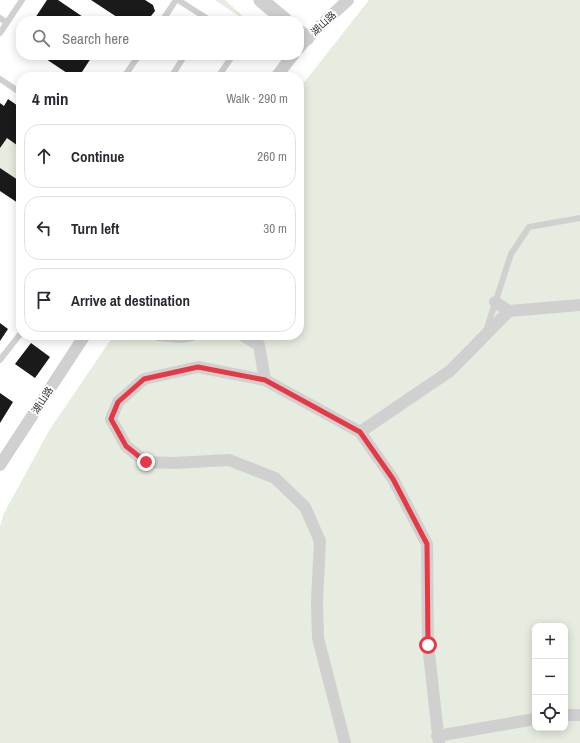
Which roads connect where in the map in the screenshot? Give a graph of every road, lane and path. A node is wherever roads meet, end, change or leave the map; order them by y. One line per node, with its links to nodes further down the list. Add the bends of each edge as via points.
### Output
1 (22, 0): 9 (lane)
2 (177, 0): 5 (lane); 6 (lane)
3 (260, 0): 7 (street)
4 (348, 0): 11 (street, 湖山路)
5 (166, 16)
6 (201, 16)
7 (280, 16)
8 (0, 18): 9 (lane)
9 (7, 22): 10 (lane)
10 (0, 33)
11 (304, 37)
12 (136, 60): 16 (lane)
13 (183, 60): 17 (lane)
14 (230, 60): 18 (lane)
15 (289, 60): 19 (street)
16 (127, 72)
17 (174, 72)
18 (221, 72)
19 (280, 72)
20 (0, 79): 21 (lane)
21 (16, 90)
22 (580, 218): 23 (lane, via 529,227 511,254)
23 (496, 302): 25 (street); 26 (lane)
24 (580, 305): 25 (street)
25 (509, 311): 26 (street)
26 (484, 336): 32 (street, via 450,371)
27 (16, 339): 30 (lane)
28 (82, 340): 33 (street, 湖山路)
29 (250, 340): 31 (street, via 259,345)
30 (0, 360)
31 (265, 380): 32 (street); 38 (street, via 198,367 144,379 118,402 111,419 126,446 146,462 229,460 275,478 305,507 320,541 318,638)
32 (360, 432): 37 (street, via 393,479 427,544 428,645)
33 (0, 465)
34 (568, 715): 35 (street)
35 (580, 715)
36 (532, 720): 37 (street)
37 (438, 740)
38 (345, 743)

